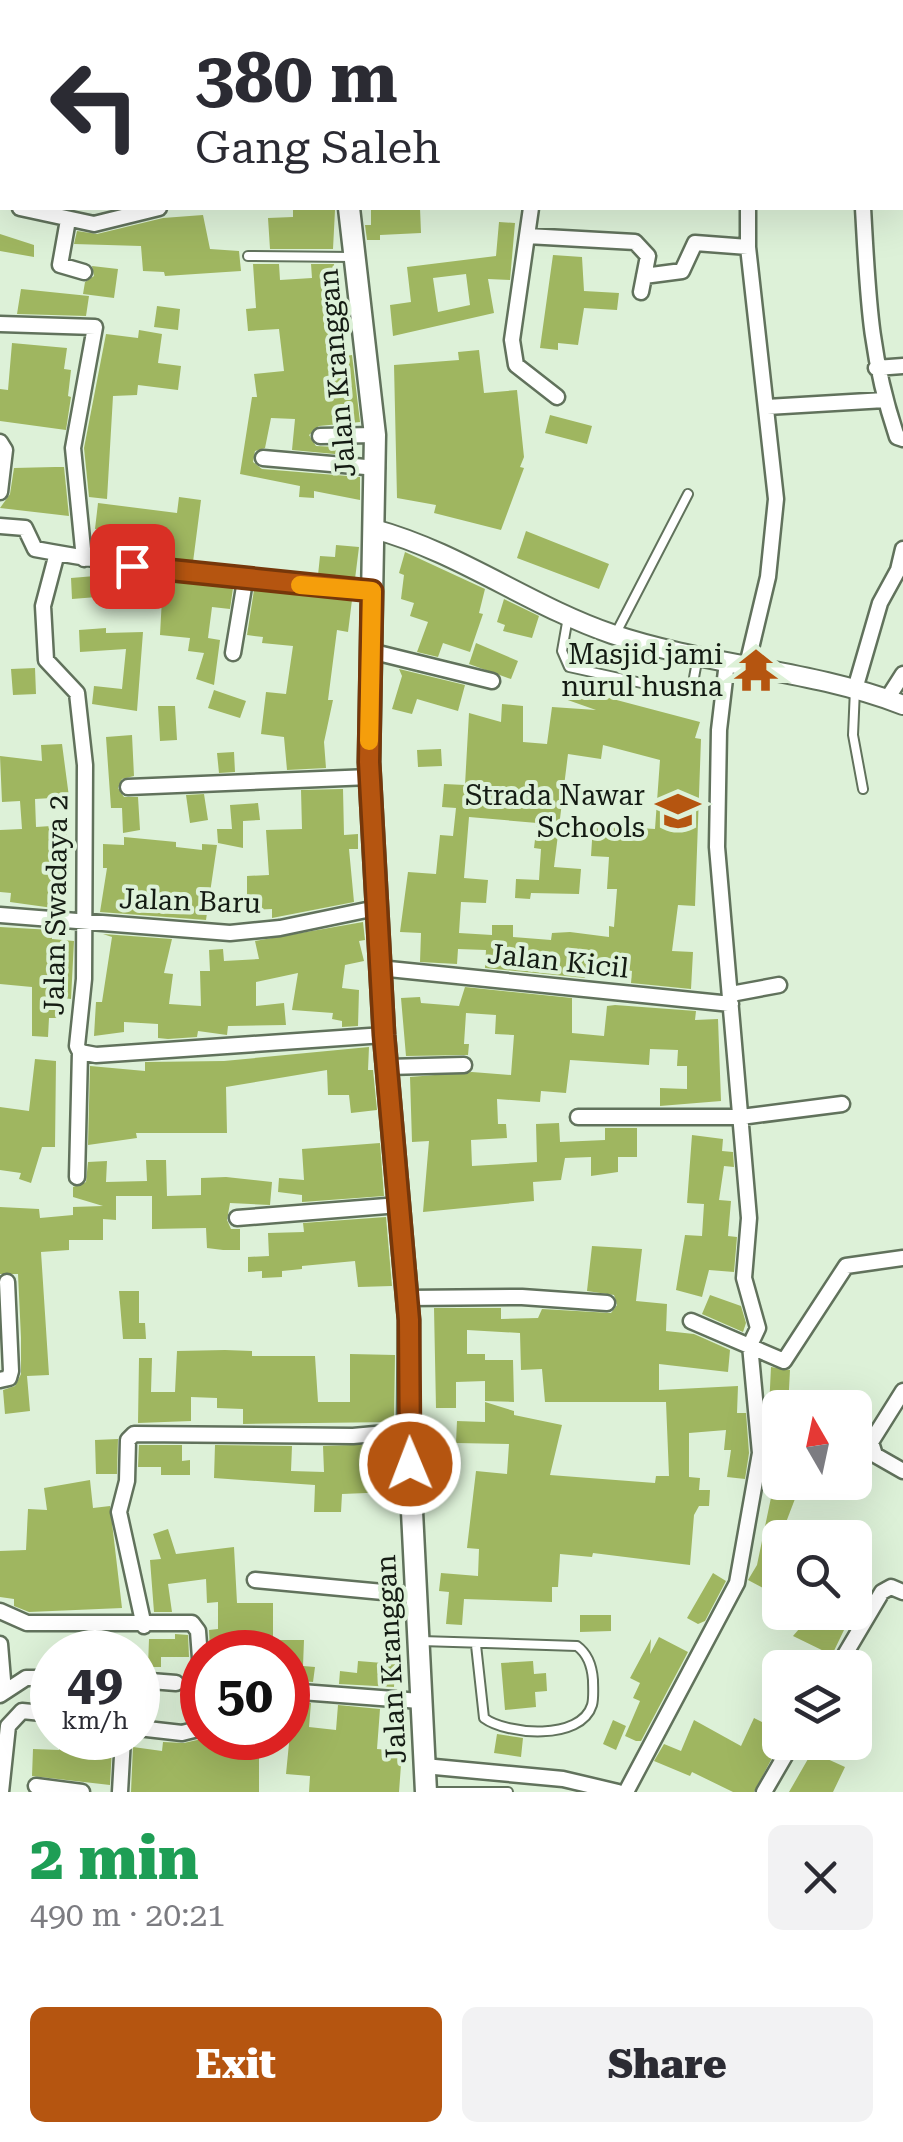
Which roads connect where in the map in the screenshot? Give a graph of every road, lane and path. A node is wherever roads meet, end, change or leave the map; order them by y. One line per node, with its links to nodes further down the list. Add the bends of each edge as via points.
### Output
1 (28, 210): 8 (street)
2 (95, 210): 9 (street)
3 (151, 210): 9 (street)
4 (349, 210): 13 (main road, Jalan Kranggan)
5 (532, 210): 10 (street)
6 (748, 210): 11 (street)
7 (863, 210): 19 (street)
8 (68, 220): 9 (street); 14 (street, via 60,265)
9 (94, 224)
10 (527, 236): 15 (street, via 635,242 648,256); 20 (street, via 512,340 516,364)
11 (748, 247): 15 (street, via 696,242 682,271); 22 (street)
12 (248, 256): 13 (lane)
13 (354, 257): 23 (main road, Jalan Kranggan)
14 (84, 272)
15 (644, 276): 16 (street)
16 (641, 292)
17 (0, 324): 35 (street, via 95,327 73,448)
18 (903, 366): 19 (street)
19 (876, 368): 21 (street)
20 (557, 397)
21 (884, 400): 22 (street); 25 (street)
22 (767, 407): 44 (street, via 776,499 768,577)
23 (375, 434): 24 (street); 28 (main road, Jalan Kranggan)
24 (320, 436)
25 (903, 439)
26 (0, 442): 29 (street)
27 (263, 458): 28 (street)
28 (377, 468): 32 (main road, Jalan Kranggan)
29 (0, 492)
30 (688, 494): 39 (lane)
31 (0, 526): 34 (street, via 25,528 35,549)
32 (374, 529): 37 (main road, Jalan Kranggan); 38 (street, via 422,542)
33 (903, 549): 47 (street)
34 (57, 554): 35 (street); 54 (street, Jalan Swadaya 2, via 43,606 46,660 77,693 84,765)
35 (84, 559): 36 (street)
36 (245, 581): 37 (street); 41 (street)
37 (372, 591): 40 (main road, Jalan Kranggan)
38 (568, 617): 39 (street); 42 (lane, via 562,650 569,667 678,691 693,683)
39 (615, 635): 42 (street)
40 (370, 651): 46 (street); 49 (main road, Jalan Kranggan)
41 (233, 653)
42 (698, 656): 43 (street)
43 (727, 662): 44 (street); 57 (street, via 717,847)
44 (747, 665): 47 (street)
45 (903, 674): 48 (street)
46 (492, 681)
47 (855, 689): 48 (street); 51 (lane, via 853,734)
48 (895, 702)
49 (370, 777): 50 (street); 52 (main road, Jalan Kranggan)
50 (128, 787)
51 (863, 789)
52 (376, 908): 54 (street, Jalan Baru, via 230,933); 55 (main road, Jalan Kranggan)
53 (0, 915): 54 (street, Jalan Baru)
54 (83, 920): 59 (street, Jalan Swadaya 2)
55 (380, 968): 57 (street, Jalan Kicil); 58 (main road, Jalan Kranggan)
56 (779, 985): 57 (street, Jalan Kicil)
57 (731, 999): 64 (street)
58 (384, 1035): 59 (street, Jalan Swadaya 2); 61 (main road, Jalan Kranggan)
59 (80, 1052): 65 (street)
60 (464, 1065): 61 (street)
61 (387, 1067): 66 (main road, Jalan Kranggan)
62 (842, 1104): 64 (street)
63 (578, 1117): 64 (street)
64 (741, 1117): 73 (street, via 748,1218 744,1278 758,1328)
65 (77, 1176)
66 (400, 1204): 67 (street); 70 (main road, Jalan Kranggan)
67 (237, 1218)
68 (903, 1258): 73 (street, via 856,1262 837,1274 786,1360)
69 (7, 1282): 74 (street, via 11,1371)
70 (407, 1298): 71 (street); 76 (main road, Jalan Kranggan)
71 (607, 1303)
72 (690, 1320): 73 (street)
73 (750, 1344): 103 (street, via 760,1453 737,1584)
74 (0, 1380)
75 (903, 1391): 77 (street, via 871,1442 874,1455)
76 (408, 1431): 80 (main road, Jalan Kranggan); 82 (street, via 134,1434 119,1512)
77 (903, 1471)
78 (255, 1580): 80 (street)
79 (903, 1592): 87 (street, via 882,1592)
80 (415, 1594): 84 (main road, Jalan Kranggan)
81 (0, 1611): 82 (street, via 27,1623)
82 (144, 1626): 83 (street, via 196,1625)
83 (195, 1630)
84 (418, 1640): 86 (lane); 91 (main road, Jalan Kranggan)
85 (0, 1644): 90 (street)
86 (476, 1645): 86 (lane, via 576,1646 586,1653 593,1675 592,1705 564,1728 500,1730 484,1718)
87 (848, 1650)
88 (30, 1678): 90 (street)
89 (310, 1693): 91 (street)
90 (2, 1694)
91 (420, 1701): 95 (main road, Jalan Kranggan)
92 (30, 1713): 98 (street, via 8,1726)
93 (122, 1760): 100 (street)
94 (783, 1760): 104 (street)
95 (424, 1766): 101 (main road, Jalan Kranggan); 103 (street, via 563,1779)
96 (36, 1786): 99 (street)
97 (461, 1791): 101 (lane); 102 (lane)
98 (1, 1792)
99 (82, 1792)
100 (120, 1792)
101 (426, 1792)
102 (508, 1792)
103 (622, 1792)
104 (764, 1792)

